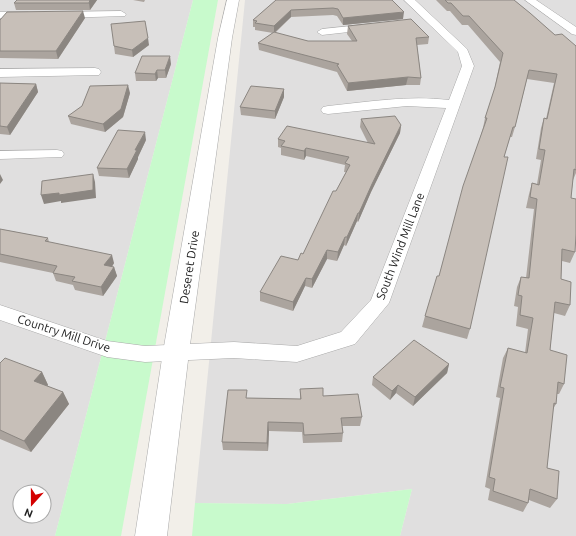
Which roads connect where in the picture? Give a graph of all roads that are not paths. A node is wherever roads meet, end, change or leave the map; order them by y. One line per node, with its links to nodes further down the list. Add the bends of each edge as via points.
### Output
1 (233, 0): 18 (street, Deseret Drive)
2 (409, 0): 13 (street, South Wind Mill Lane, via 423,21 463,51 468,66)
3 (530, 0): 10 (street)
4 (121, 14): 7 (street)
5 (0, 15): 6 (street)
6 (38, 15)
7 (53, 15)
8 (384, 25): 9 (street)
9 (322, 32)
10 (576, 32)
11 (95, 72): 12 (street)
12 (0, 73)
13 (454, 105): 14 (street, via 413,102); 18 (street, South Wind Mill Lane, via 379,303 348,338 297,354 234,350)
14 (328, 110)
15 (57, 154): 16 (street)
16 (0, 155)
17 (0, 312): 18 (street, Country Mill Drive, via 107,349 145,354)
18 (176, 352): 19 (street, Deseret Drive)
19 (151, 536)

